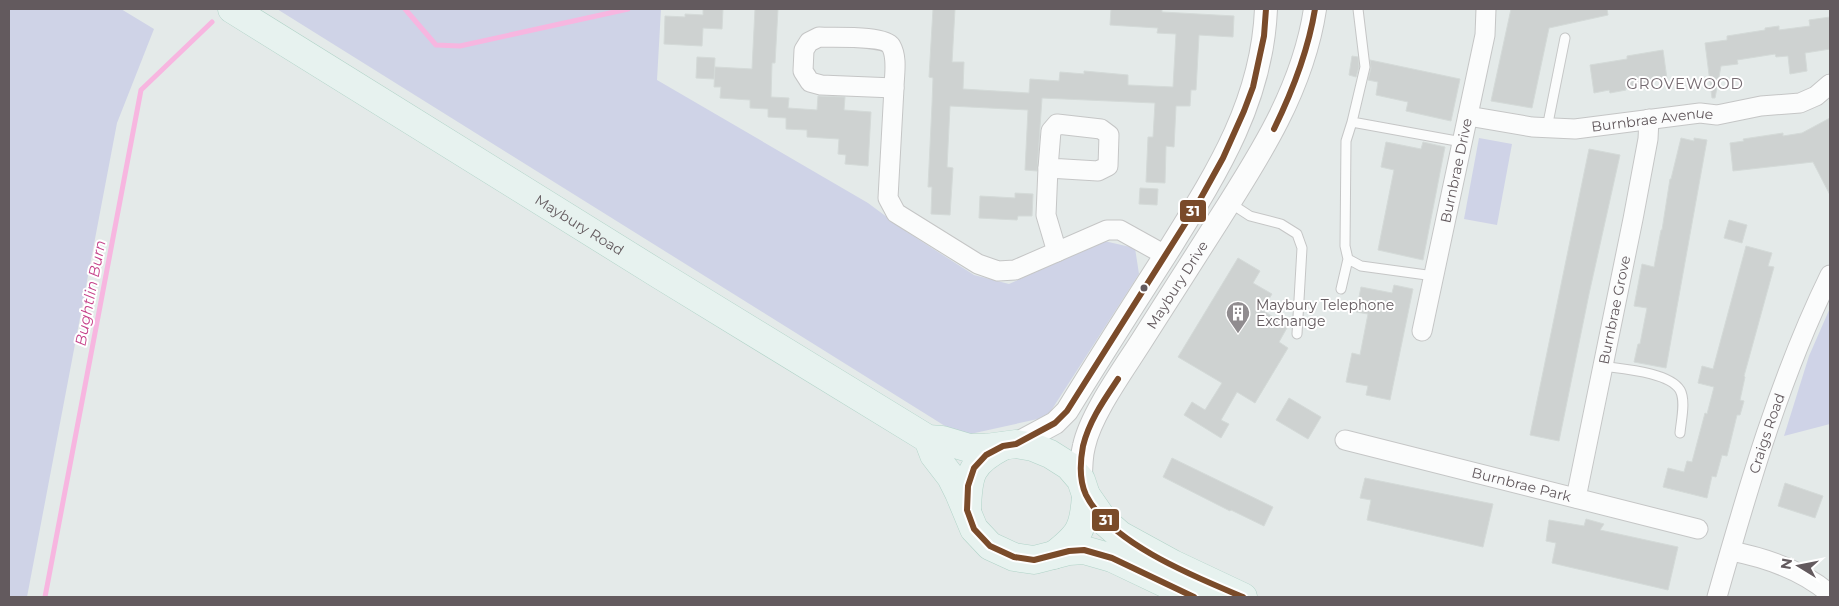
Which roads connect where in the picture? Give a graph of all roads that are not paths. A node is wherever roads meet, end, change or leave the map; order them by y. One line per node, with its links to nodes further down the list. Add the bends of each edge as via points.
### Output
1 (232, 9): 26 (main road, Maybury Road)
2 (1266, 9): 17 (street, Maybury Drive, via 1257,74 1241,122 1217,171)
3 (1315, 9): 15 (street, Maybury Drive, via 1299,75 1287,103 1247,177)
4 (1358, 9): 11 (lane, via 1365,67)
5 (1486, 9): 9 (street, Burnbrae Drive, via 1485,36)
6 (1565, 38): 12 (lane)
7 (1830, 84): 10 (street, Burnbrae Avenue, via 1816,96 1800,103 1761,106 1717,115 1700,113)
8 (894, 88): 8 (street, via 810,82 803,71 804,50 809,42 820,37 888,42 895,61); 16 (street, via 888,198 896,213 978,264 998,270 1015,270)
9 (1468, 116): 12 (street, Burnbrae Avenue); 13 (street, Burnbrae Drive)
10 (1648, 119): 12 (street, Burnbrae Avenue); 24 (street, Burnbrae Grove, via 1648,139)
11 (1352, 122): 13 (lane); 18 (lane, via 1346,141 1345,246)
12 (1547, 128)
13 (1462, 142): 20 (street, Burnbrae Drive)
14 (1048, 168): 16 (street, via 1046,215)
15 (1229, 203): 23 (lane, via 1250,216 1282,224 1297,234 1302,248); 29 (street, Maybury Drive, via 1090,428 1084,446)
16 (1057, 252): 17 (street, via 1107,230 1120,230)
17 (1165, 255): 28 (street, Maybury Drive, via 1067,411 1055,423)
18 (1348, 259): 20 (lane, via 1361,266); 21 (lane)
19 (1830, 275): 33 (street, Craigs Road, via 1795,354)
20 (1434, 276): 22 (street, Burnbrae Drive)
21 (1341, 289)
22 (1422, 331)
23 (1297, 334)
24 (1602, 366): 25 (lane, via 1669,379 1680,390); 30 (street, Burnbrae Grove)
25 (1680, 433)
26 (928, 438): 28 (main road, Maybury Road, via 969,448); 31 (main road, via 934,455 951,477)
27 (1345, 440): 30 (street, Burnbrae Park)
28 (1010, 445): 29 (main road, Maybury Road, via 1033,447 1050,454 1069,466); 31 (main road, via 986,455 974,468 968,486)
29 (1083, 488): 34 (main road, via 1084,517 1080,530); 37 (main road, Maybury Road, via 1104,521 1120,535)
30 (1576, 498): 32 (street, Burnbrae Park)
31 (967, 510): 34 (main road, via 974,529 990,546 1014,557 1034,560)
32 (1698, 529)
33 (1730, 551): 35 (street, via 1787,566); 38 (street, Craigs Road)
34 (1054, 555): 36 (main road, via 1084,550 1112,558)
35 (1830, 594)
36 (1194, 597)
37 (1243, 597)
38 (1717, 597)

